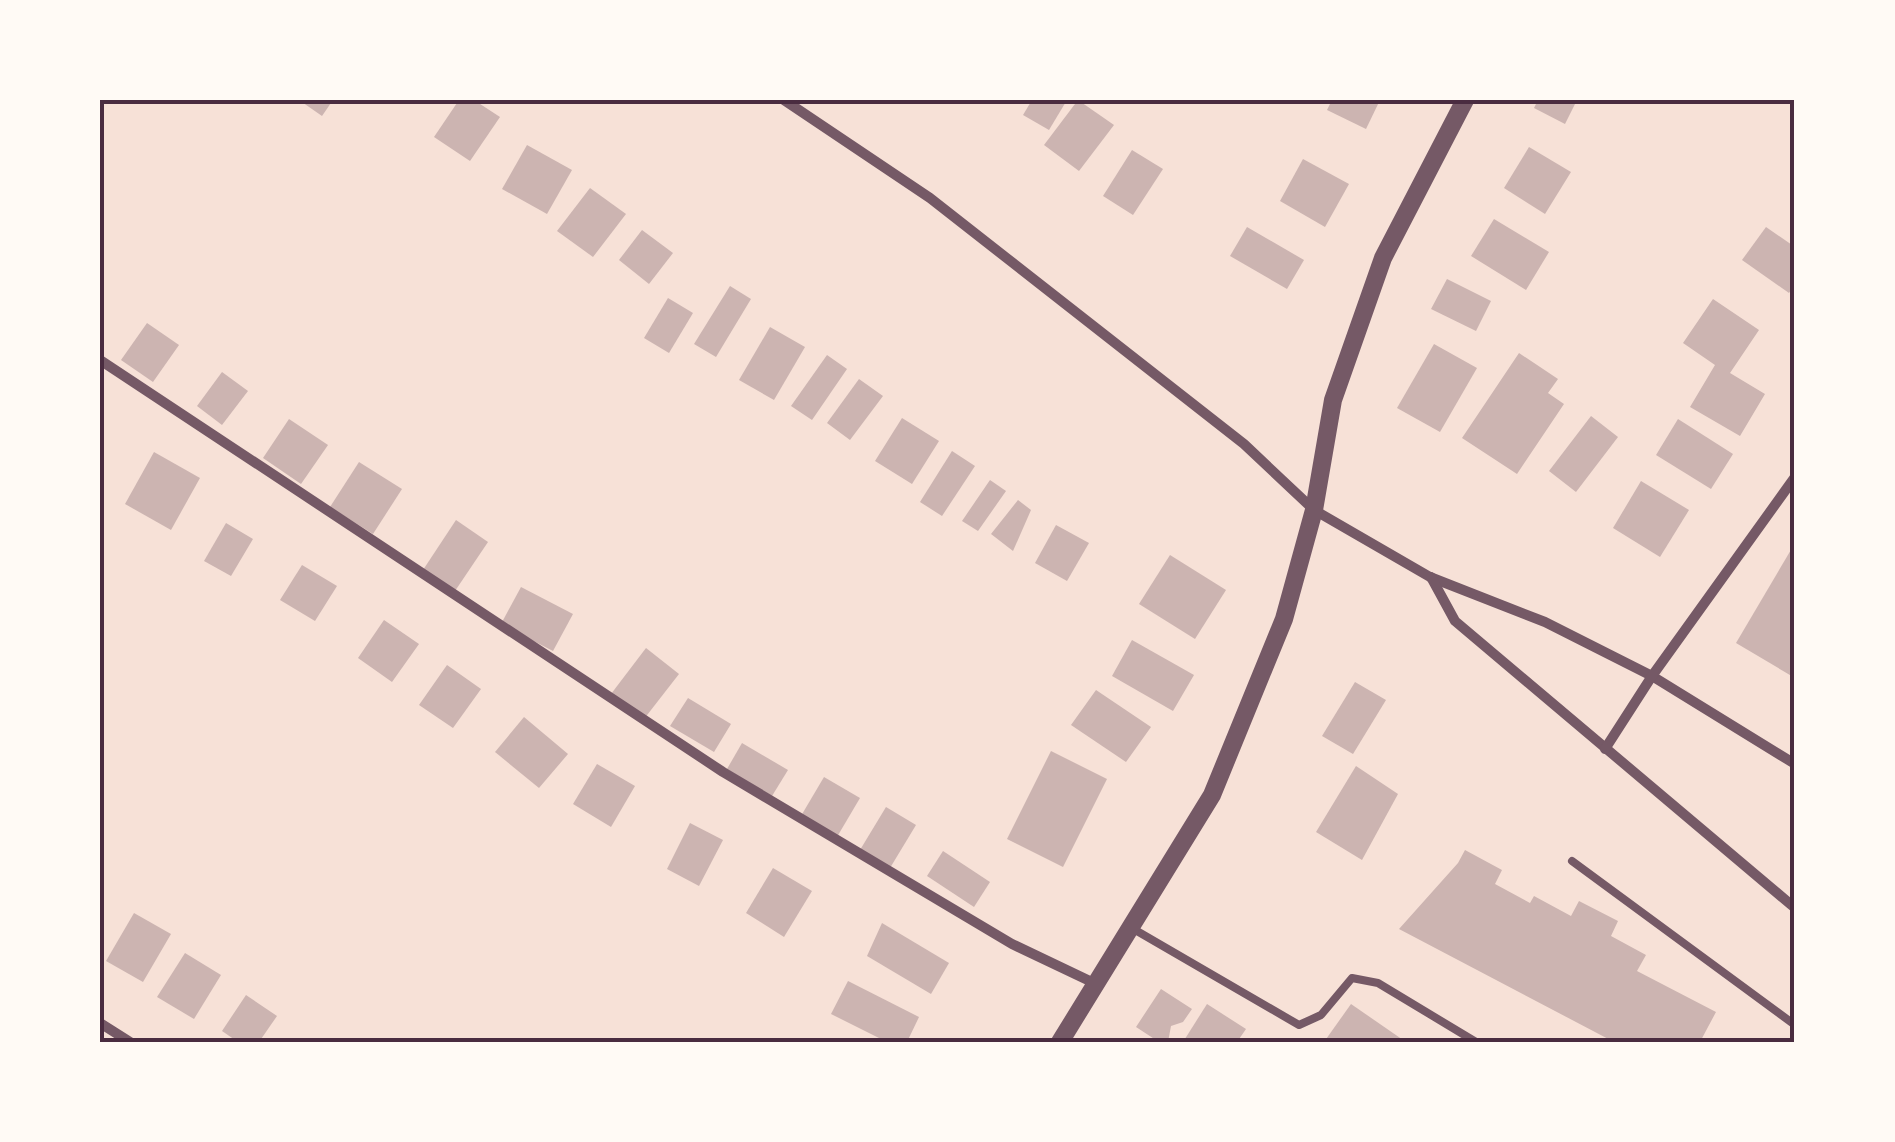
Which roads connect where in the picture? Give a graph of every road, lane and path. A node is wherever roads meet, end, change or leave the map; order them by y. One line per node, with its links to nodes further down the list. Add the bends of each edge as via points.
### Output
1 (784, 100): 5 (street, via 930,198 1244,444)
2 (1465, 100): 5 (street, via 1383,258 1333,400)
3 (100, 360): 13 (street, via 723,772 1012,944)
4 (1795, 477): 7 (street)
5 (1314, 510): 6 (street); 12 (street, via 1284,619 1212,795)
6 (1430, 576): 7 (street, via 1545,622); 8 (street, via 1455,622)
7 (1652, 676): 8 (street); 9 (street)
8 (1605, 749): 11 (street)
9 (1795, 764)
10 (1572, 862): 15 (lane)
11 (1795, 908)
12 (1130, 926): 13 (street); 18 (lane, via 1299,1025 1321,1015 1352,978 1378,983)
13 (1094, 983): 17 (street)
14 (100, 1023): 16 (street)
15 (1795, 1024)
16 (130, 1042)
17 (1060, 1042)
18 (1476, 1042)

